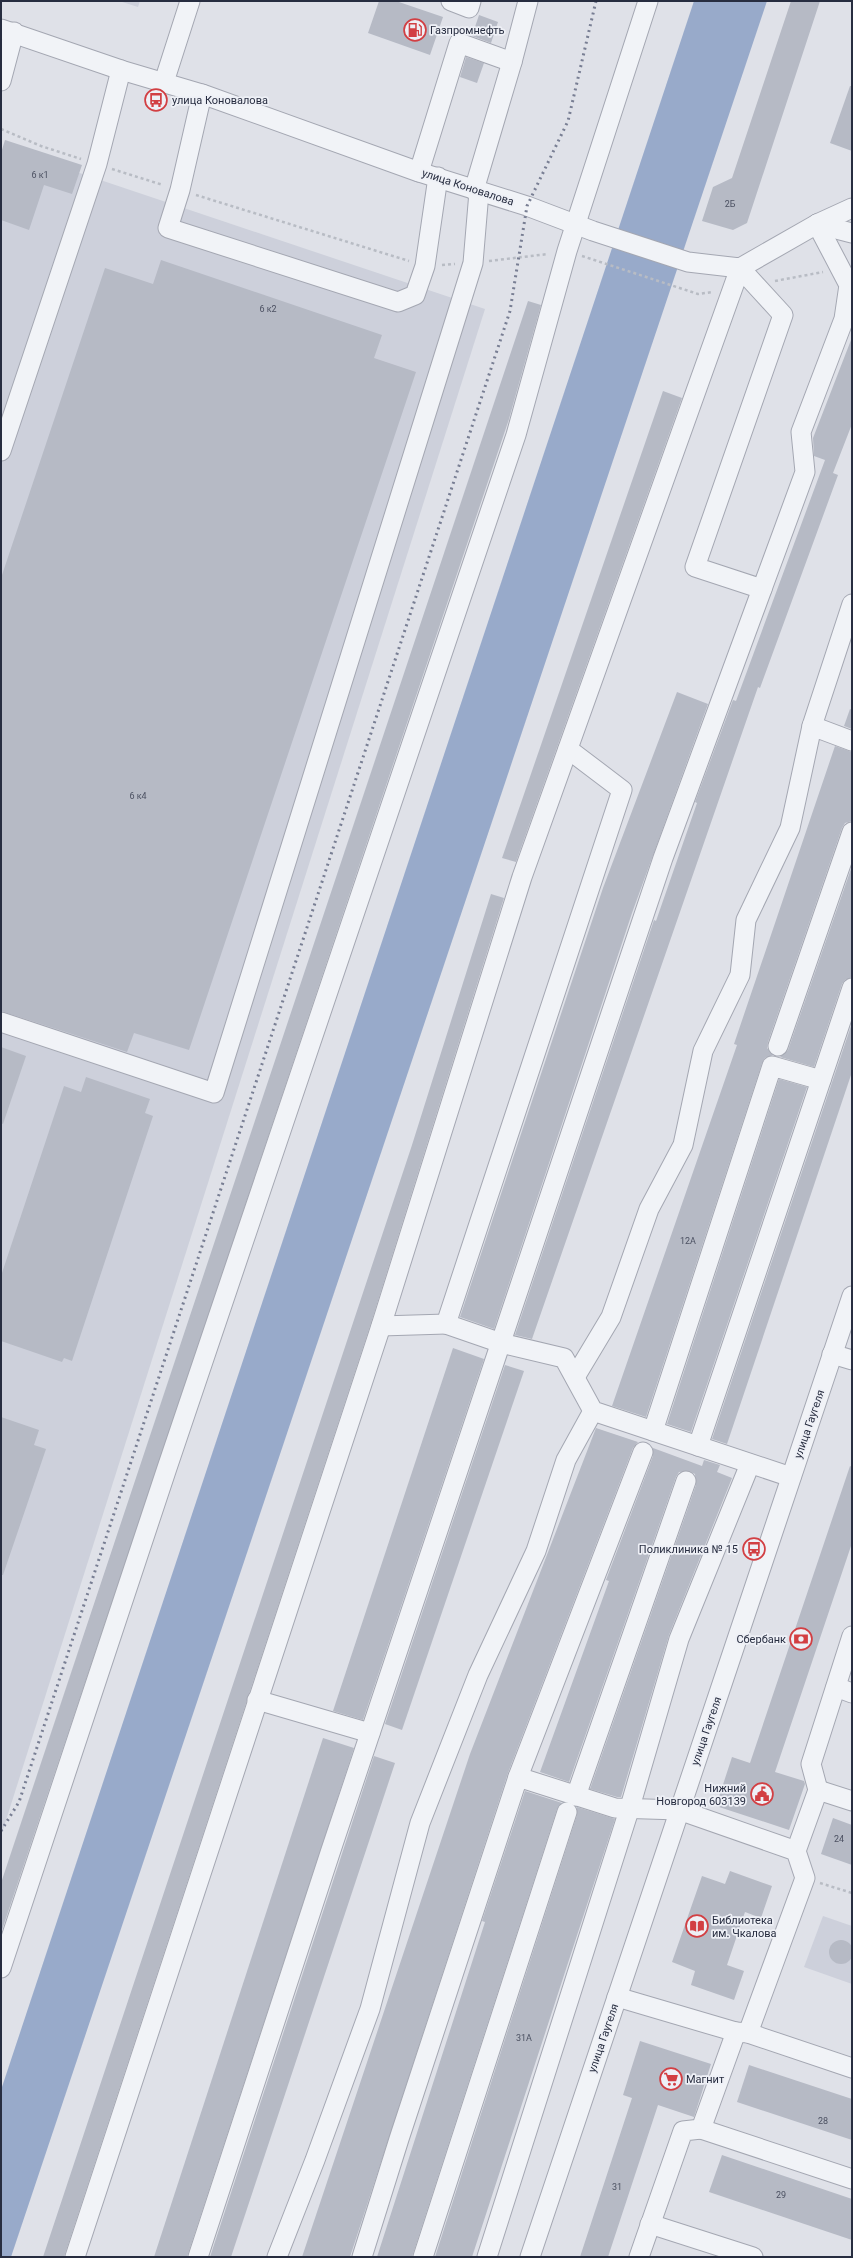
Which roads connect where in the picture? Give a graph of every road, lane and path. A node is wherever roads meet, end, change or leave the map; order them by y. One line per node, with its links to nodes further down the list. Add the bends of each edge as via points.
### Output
1 (190, 1): 10 (street)
2 (451, 1): 3 (street, via 469,8)
3 (471, 1)
4 (528, 1): 7 (street)
5 (648, 1): 20 (street)
6 (8, 31): 8 (street, улица Коновалова); 9 (street)
7 (512, 62): 14 (street, via 459,43); 17 (street)
8 (121, 70): 10 (street, улица Коновалова); 13 (street)
9 (1, 81)
10 (164, 82): 11 (street, улица Коновалова)
11 (202, 94): 14 (street, улица Коновалова); 16 (street)
12 (1, 129): 13 (path)
13 (97, 164): 16 (path); 28 (street)
14 (419, 172): 15 (street, улица Коновалова)
15 (438, 177): 17 (street, улица Коновалова); 24 (street)
16 (180, 190): 24 (path); 24 (street, via 168,228 398,302 415,295)
17 (476, 191): 20 (street, улица Коновалова); 23 (street)
18 (852, 208): 19 (street)
19 (817, 224): 21 (street); 25 (street); 27 (street, via 849,285 844,319)
20 (585, 228): 22 (street); 25 (street, улица Коновалова, via 688,262)
21 (852, 233)
22 (567, 251): 23 (path); 26 (path); 67 (street, via 516,435)
23 (473, 263): 24 (path); 36 (street, via 214,1093)
24 (425, 266)
25 (740, 268): 29 (street, via 783,315 695,567); 33 (street)
26 (679, 289)
27 (845, 335): 29 (street, via 801,432 805,472)
28 (1, 451)
29 (762, 588): 42 (street, via 663,858)
30 (852, 604): 31 (street)
31 (812, 726): 32 (street); 45 (street, via 790,828 746,920 740,975 703,1051 682,1145 649,1209 611,1317)
32 (852, 741)
33 (568, 749): 40 (street, via 622,790); 41 (street, via 522,877)
34 (852, 832): 37 (street)
35 (852, 988): 38 (street)
36 (1, 1022)
37 (778, 1046)
38 (821, 1080): 47 (street, via 772,1066); 48 (street)
39 (852, 1296): 43 (street, улица Гаугеля)
40 (446, 1324): 41 (street); 42 (street)
41 (381, 1326): 55 (street)
42 (501, 1343): 45 (street, via 564,1358); 56 (street)
43 (832, 1354): 44 (street); 51 (street, улица Гаугеля)
44 (852, 1360)
45 (575, 1377): 46 (street)
46 (593, 1411): 47 (street); 76 (street, via 566,1460 536,1551 478,1675 420,1823 370,2009)
47 (652, 1431): 48 (street)
48 (698, 1446): 50 (street)
49 (643, 1452): 57 (street)
50 (750, 1464): 51 (street); 61 (street, via 679,1639)
51 (791, 1477): 62 (street, улица Гаугеля)
52 (686, 1481): 59 (street)
53 (852, 1636): 54 (street)
54 (844, 1690): 58 (street, via 811,1764)
55 (257, 1700): 56 (street); 74 (street)
56 (370, 1733): 75 (street)
57 (518, 1777): 59 (street); 77 (street)
58 (818, 1790): 60 (street); 64 (street)
59 (576, 1796): 61 (street, via 615,1808)
60 (852, 1801)
61 (630, 1807): 62 (street); 79 (street)
62 (679, 1810): 64 (street); 68 (street, улица Гаугеля)
63 (567, 1812): 78 (street)
64 (796, 1851): 65 (street)
65 (805, 1878): 66 (path); 69 (street)
66 (852, 1893)
67 (1, 1968)
68 (617, 1997): 69 (street); 80 (street, улица Гаугеля)
69 (742, 2032): 70 (street); 71 (street)
70 (852, 2068)
71 (701, 2129): 72 (street); 73 (street, via 683,2131)
72 (852, 2179)
73 (650, 2224): 81 (street); 82 (street)
74 (75, 2257)
75 (198, 2257)
76 (277, 2257)
77 (362, 2257)
78 (423, 2257)
79 (487, 2257)
80 (530, 2257)
81 (640, 2257)
82 (753, 2257)

